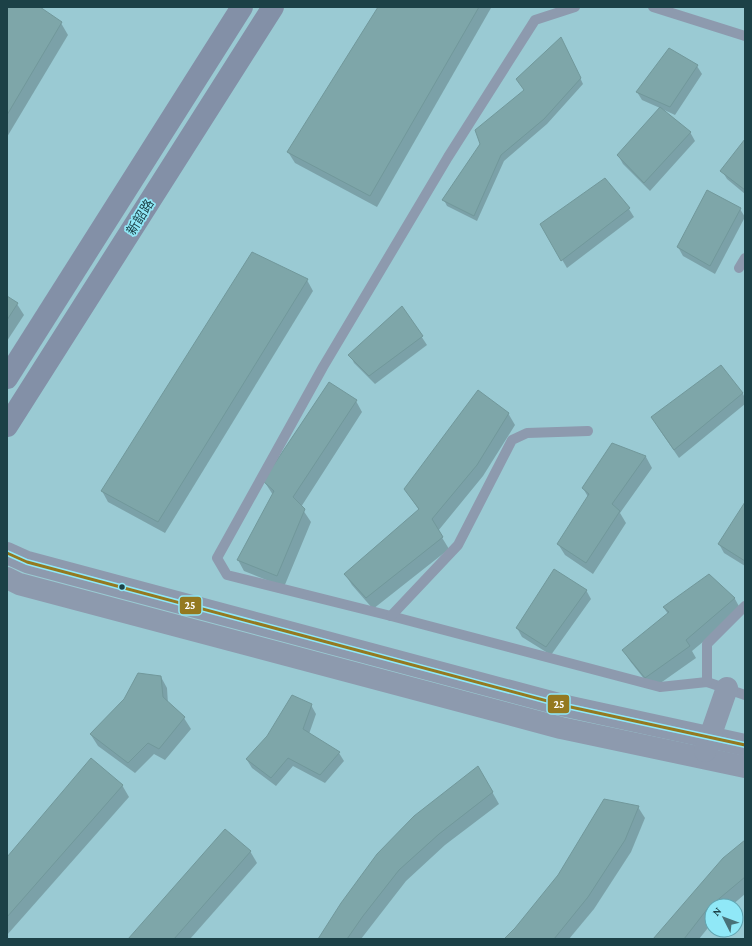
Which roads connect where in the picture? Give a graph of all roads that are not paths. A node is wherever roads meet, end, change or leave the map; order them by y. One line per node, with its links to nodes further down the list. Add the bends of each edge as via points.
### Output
1 (242, 7): 8 (main road, 新韶路)
2 (272, 7): 9 (main road, 新韶路)
3 (575, 7): 14 (lane, via 535,20 448,157 323,367 217,558 227,575)
4 (653, 7): 5 (lane)
5 (745, 36)
6 (745, 258): 7 (lane)
7 (739, 268)
8 (7, 378)
9 (7, 426)
10 (588, 431): 14 (lane, via 527,433 512,440 458,545)
11 (7, 553): 17 (street, via 27,562 559,704)
12 (7, 578): 17 (street, via 19,584 561,728)
13 (745, 606): 15 (lane, via 707,644)
14 (391, 616): 15 (lane, via 660,687)
15 (726, 688): 17 (street)
16 (745, 745): 17 (street)
17 (706, 748): 18 (street)
18 (745, 767)

